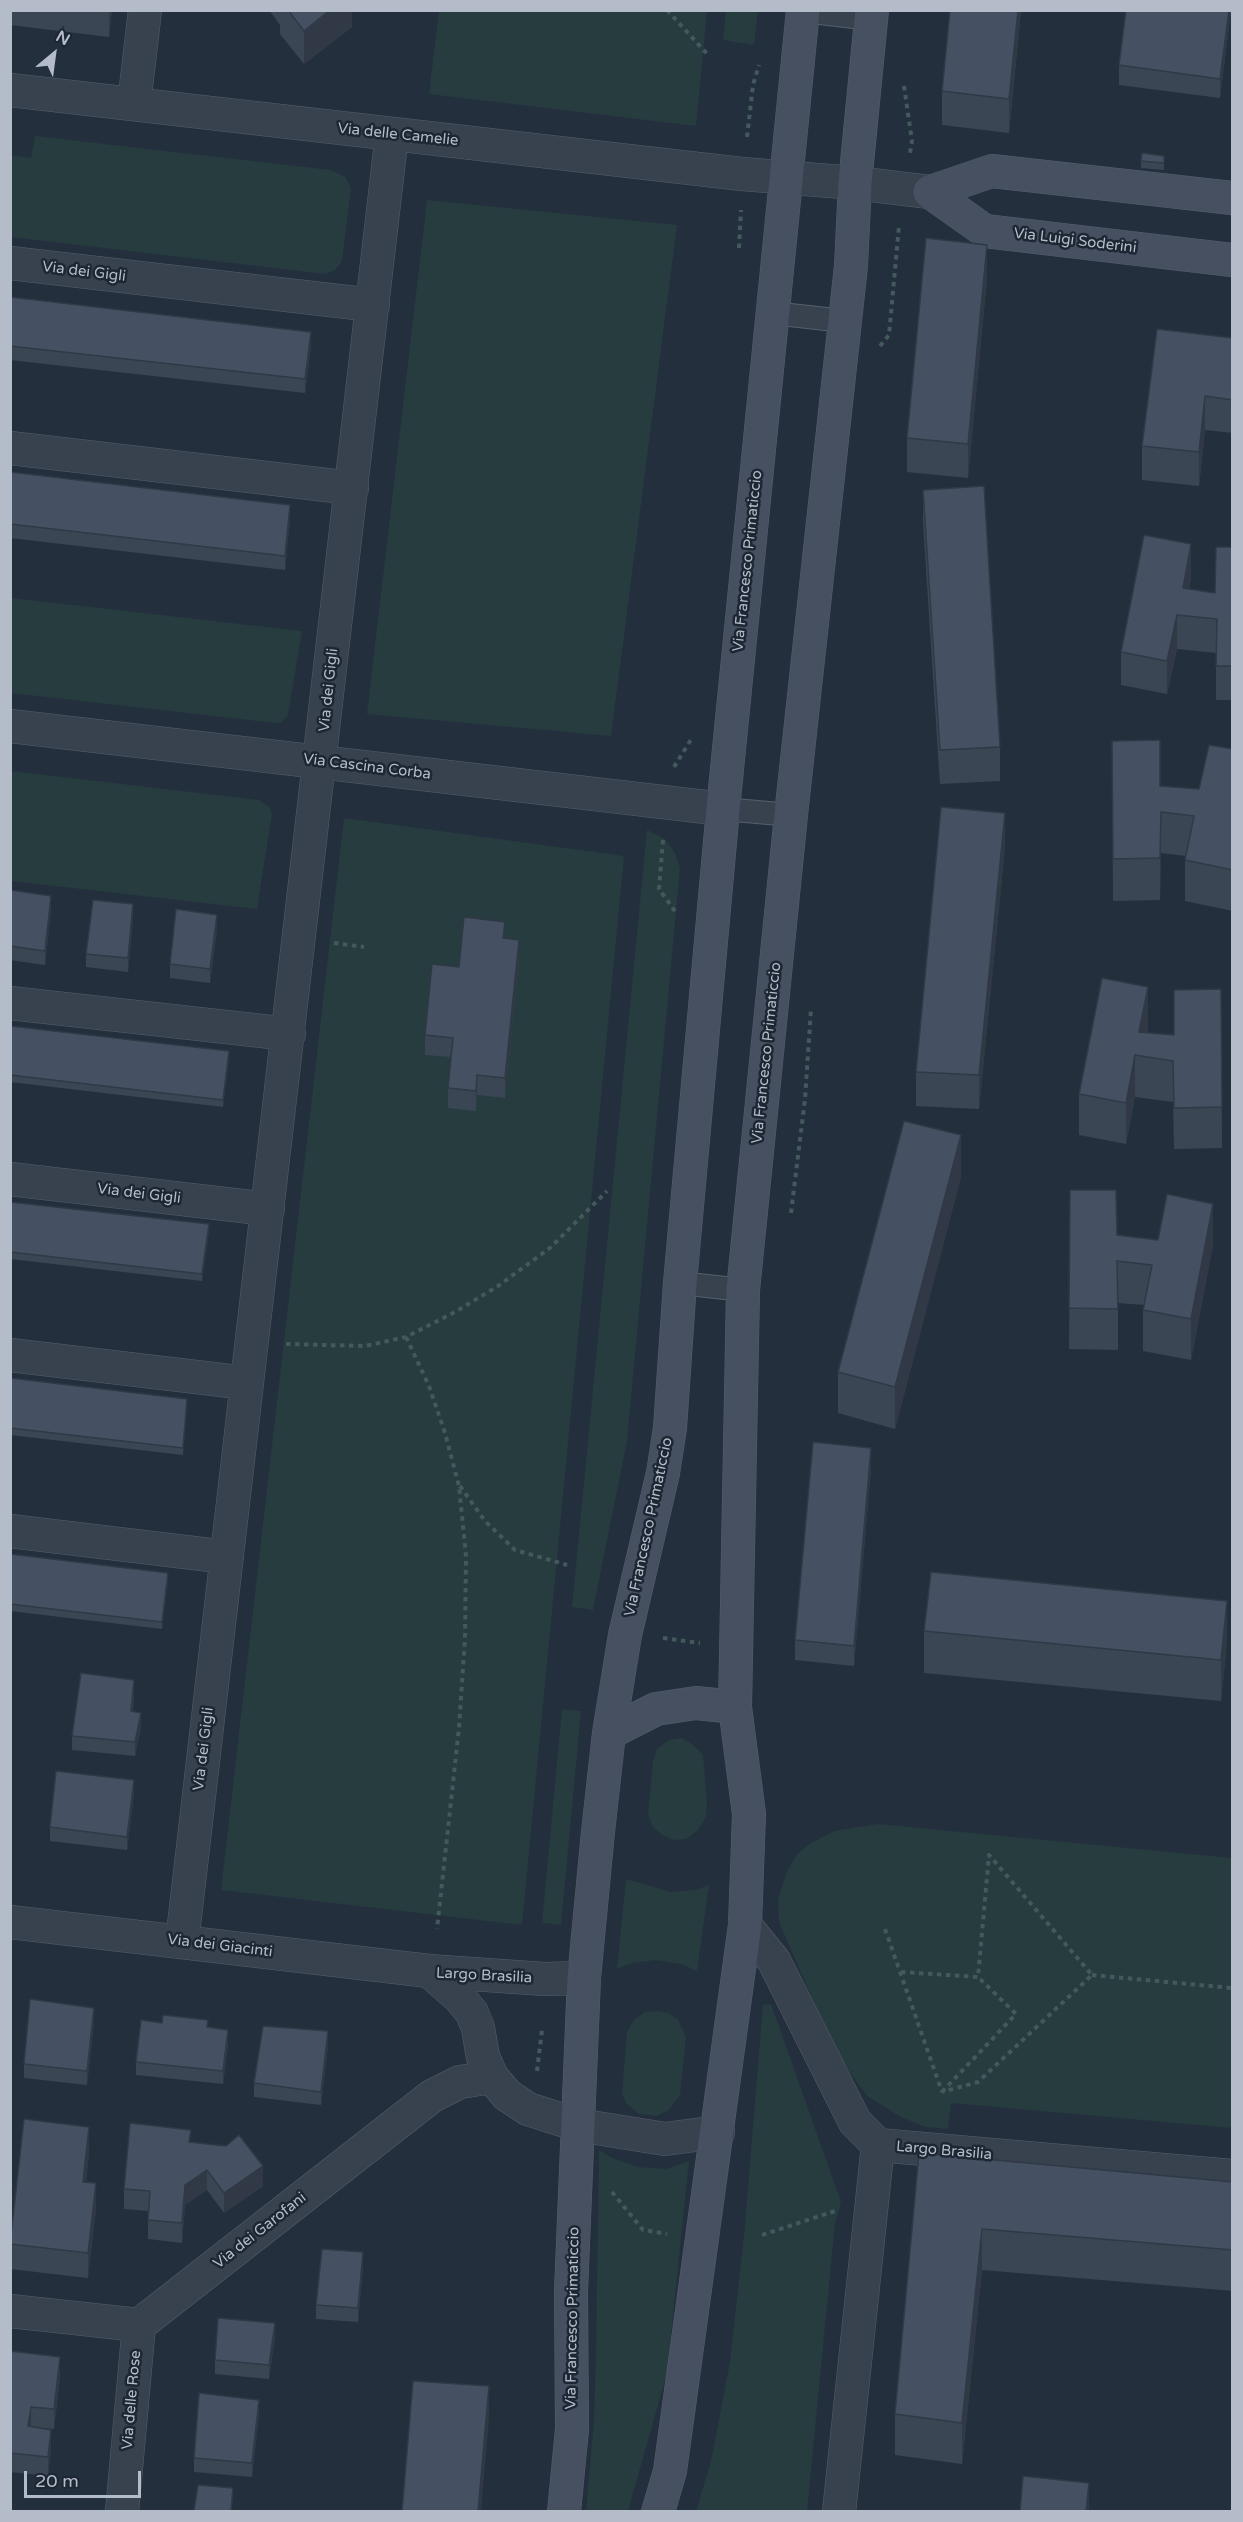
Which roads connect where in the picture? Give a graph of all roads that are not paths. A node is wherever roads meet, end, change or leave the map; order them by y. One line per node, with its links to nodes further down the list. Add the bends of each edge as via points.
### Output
1 (145, 10): 5 (street)
2 (803, 11): 3 (lane, Via Francesco Primaticcio); 7 (street, Via Francesco Primaticcio)
3 (872, 15): 8 (street, Via Francesco Primaticcio)
4 (10, 90): 5 (street, Via delle Camelie)
5 (134, 104): 6 (street, Via delle Camelie)
6 (392, 134): 7 (street, Via delle Camelie); 13 (street, Via dei Gigli)
7 (786, 179): 8 (street); 14 (street, Via Francesco Primaticcio)
8 (855, 183): 9 (street, Via Luigi Soderini); 15 (street, Via Francesco Primaticcio)
9 (930, 192): 10 (street, Via Luigi Soderini, via 992,171); 11 (street, Via Luigi Soderini, via 985,231)
10 (1233, 198)
11 (1233, 260)
12 (10, 263): 13 (street, Via dei Gigli)
13 (373, 305): 17 (street, Via dei Gigli)
14 (772, 314): 15 (lane); 20 (street, Via Francesco Primaticcio)
15 (844, 321): 21 (street, Via Francesco Primaticcio)
16 (10, 448): 17 (street)
17 (352, 488): 19 (street, Via dei Gigli)
18 (10, 726): 19 (street, Via Cascina Corba)
19 (321, 762): 20 (street, Via Cascina Corba); 23 (street, Via dei Gigli)
20 (723, 809): 21 (lane); 26 (street, Via Francesco Primaticcio)
21 (791, 815): 27 (street, Via Francesco Primaticcio)
22 (10, 1003): 23 (street)
23 (289, 1034): 25 (street, Via dei Gigli)
24 (10, 1179): 25 (street, Via dei Gigli)
25 (268, 1209): 29 (street, Via dei Gigli)
26 (680, 1283): 27 (lane); 33 (street, Via Francesco Primaticcio, via 663,1473 625,1635)
27 (743, 1290): 32 (street, Via Francesco Primaticcio)
28 (10, 1355): 29 (street)
29 (248, 1383): 31 (street, Via dei Gigli)
30 (10, 1531): 31 (street)
31 (227, 1557): 36 (street, Via dei Gigli)
32 (735, 1707): 33 (street, via 696,1703 656,1709); 35 (street, via 748,1814)
33 (609, 1733): 38 (street)
34 (10, 1922): 36 (street, Via dei Giacinti)
35 (745, 1925): 41 (street); 42 (street, Largo Brasilia, via 774,1961 855,2121)
36 (182, 1942): 37 (street, Via dei Giacinti)
37 (429, 1971): 38 (street, Largo Brasilia); 39 (street, Largo Brasilia, via 472,2013)
38 (584, 1978): 40 (street)
39 (492, 2077): 40 (street, Largo Brasilia, via 507,2095 528,2109); 45 (street, Via dei Garofani, via 460,2082 432,2096)
40 (578, 2125): 41 (street, Largo Brasilia, via 664,2139); 47 (street, Via Francesco Primaticcio, via 571,2291 572,2429)
41 (718, 2132): 48 (street, via 670,2470)
42 (878, 2145): 43 (street, Largo Brasilia); 49 (street)
43 (1233, 2176)
44 (10, 2311): 45 (street)
45 (139, 2325): 46 (street, Via delle Rose)
46 (122, 2511)
47 (564, 2511)
48 (658, 2511)
49 (839, 2511)

